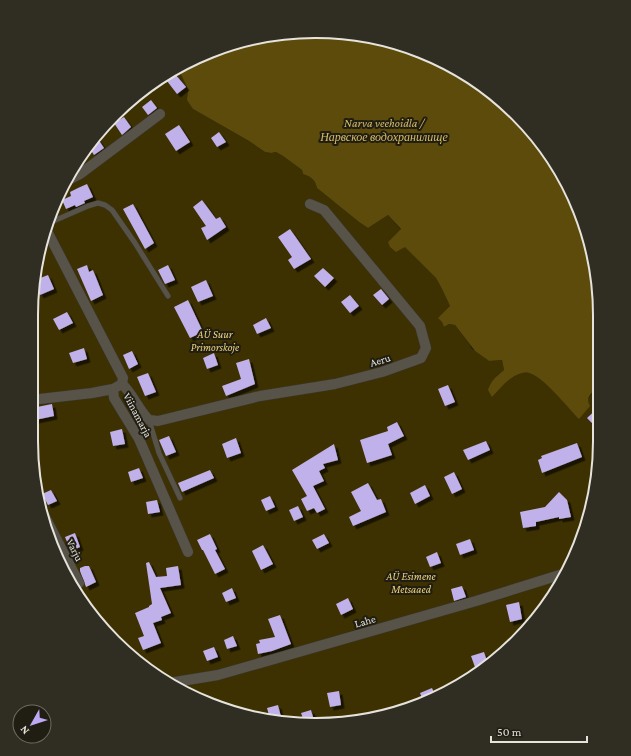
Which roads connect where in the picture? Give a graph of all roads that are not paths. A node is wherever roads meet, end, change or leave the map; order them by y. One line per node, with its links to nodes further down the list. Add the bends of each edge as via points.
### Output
1 (160, 114): 2 (street)
2 (75, 176)
3 (310, 204): 9 (street, Aeru, via 324,210 420,326 426,348 421,358 382,372 335,384 260,396 158,421)
4 (55, 220): 6 (lane, via 88,206 106,205 135,243)
5 (50, 236): 7 (street, Viinamarja, via 122,378)
6 (168, 296)
7 (117, 386): 8 (street, via 92,393); 9 (street, via 130,393); 12 (street, Viinamarja, via 114,398 138,439)
8 (38, 399)
9 (148, 420): 10 (lane, via 159,453)
10 (180, 498)
11 (56, 537): 14 (street, Varju)
12 (188, 552)
13 (558, 576): 15 (street, Lahe, via 218,675)
14 (79, 583)
15 (178, 682)

